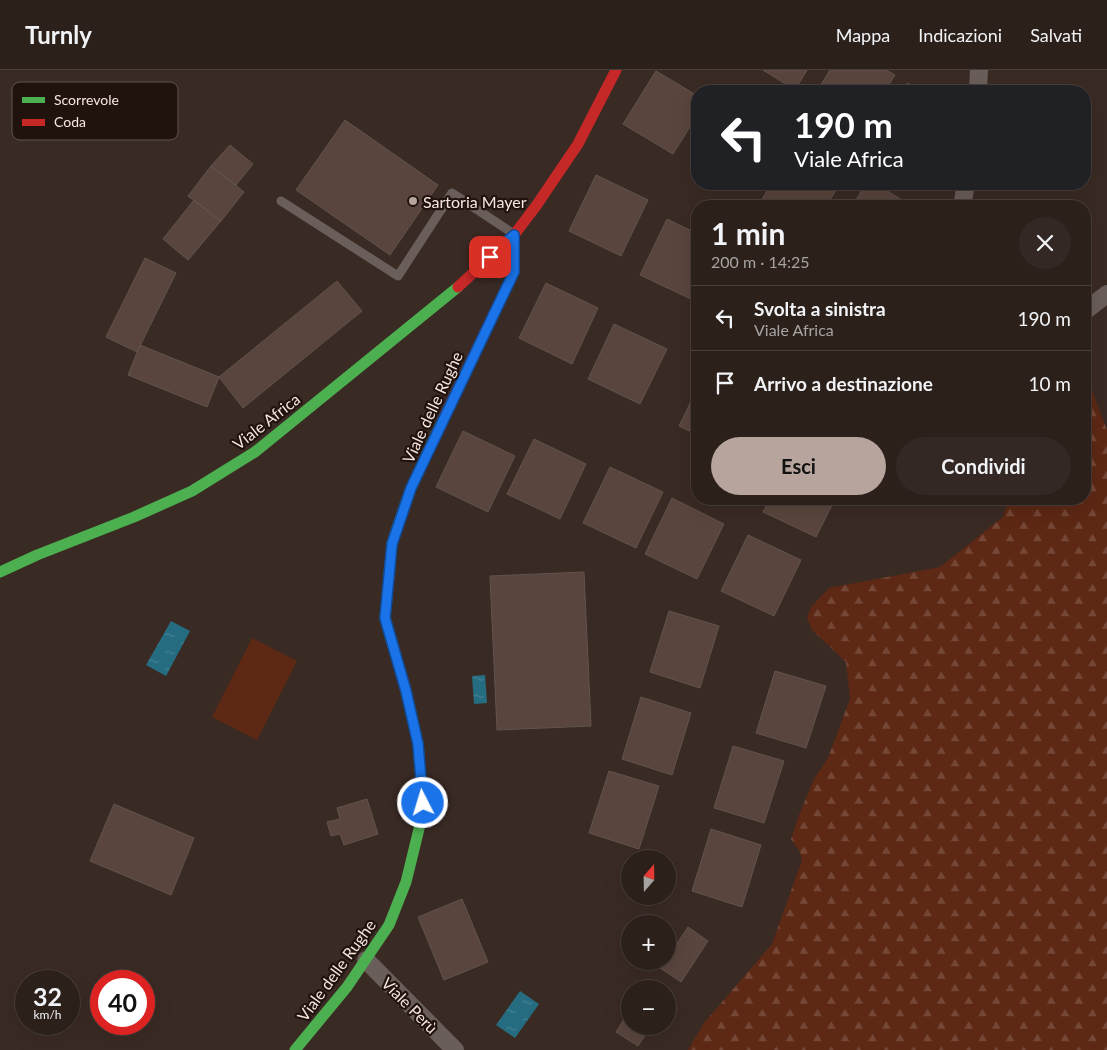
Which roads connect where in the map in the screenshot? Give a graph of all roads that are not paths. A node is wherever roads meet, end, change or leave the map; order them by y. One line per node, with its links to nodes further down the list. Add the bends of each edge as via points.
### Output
1 (616, 70): 5 (street, via 578,144)
2 (979, 70): 3 (street)
3 (978, 85)
4 (281, 201): 5 (lane, via 398,276 452,193)
5 (514, 235): 8 (street, Viale Africa, via 467,280 256,452 192,491); 9 (street, Viale delle Rughe, via 514,272 411,488 392,544 385,618 418,744 423,803 406,882 389,925)
6 (1107, 294): 7 (street)
7 (1091, 306)
8 (0, 572)
9 (366, 960): 10 (street, Viale delle Rughe); 11 (street, Viale Perù)
10 (295, 1050)
11 (455, 1050)

